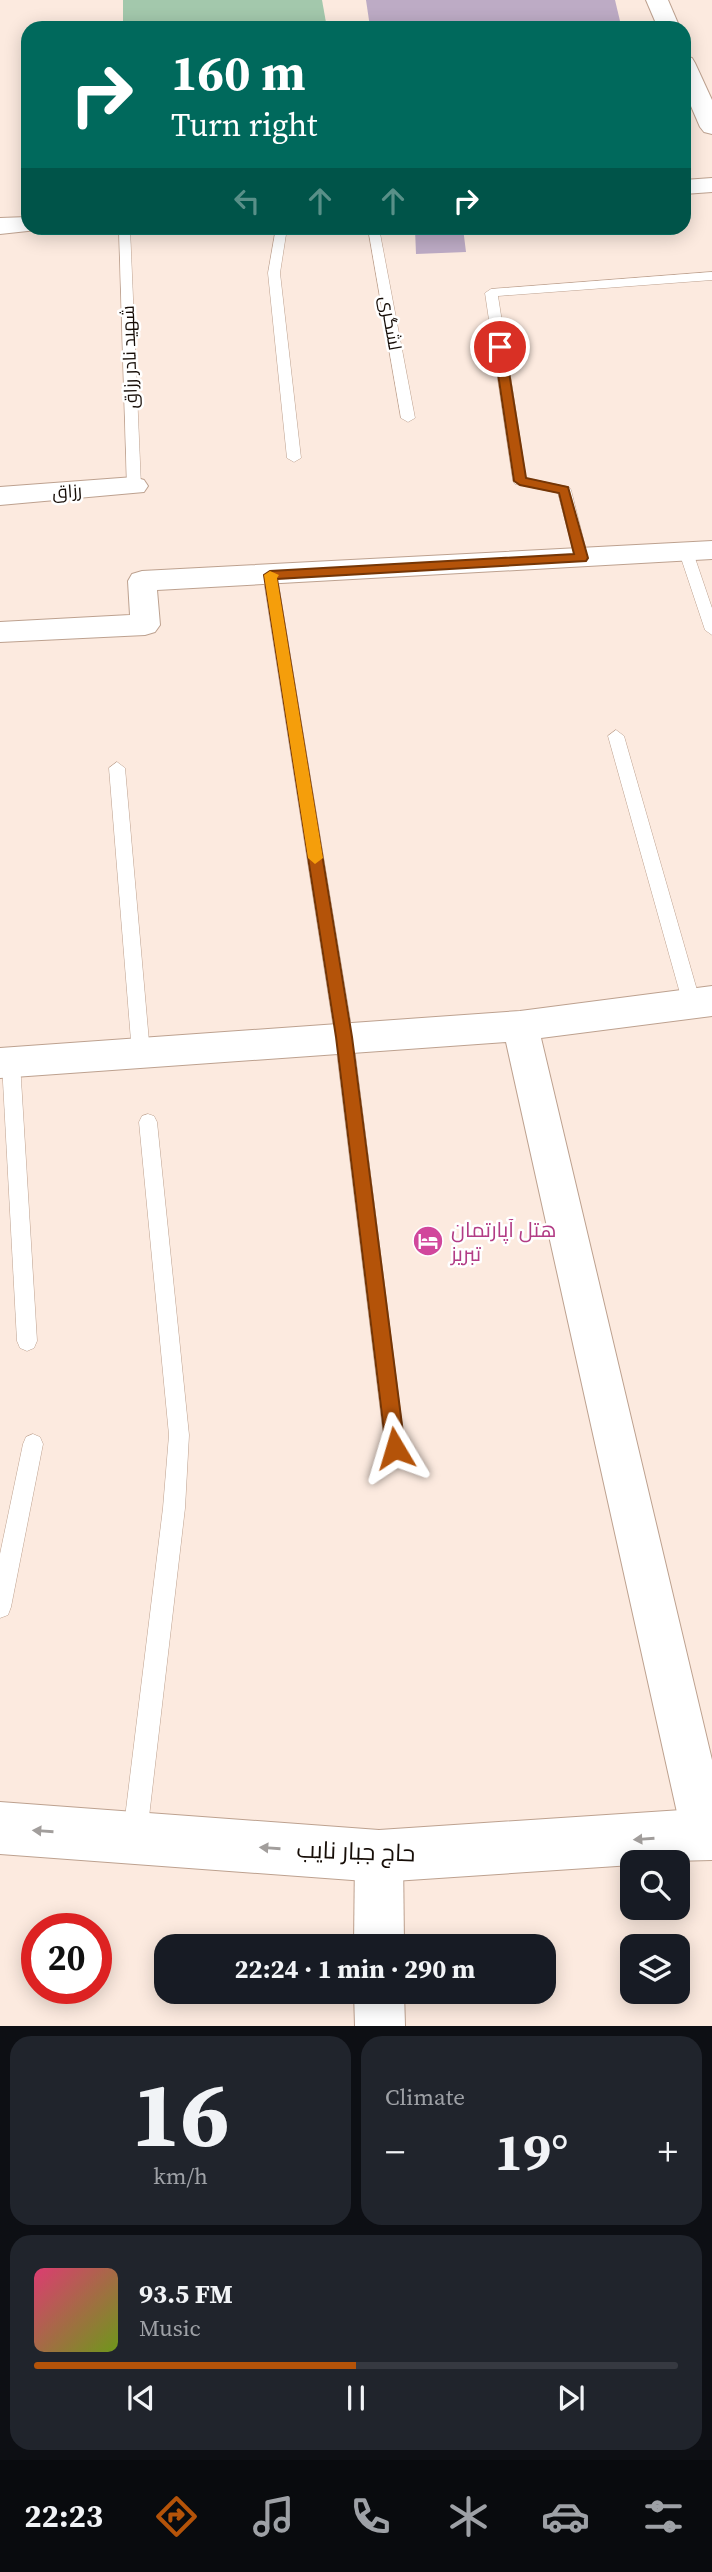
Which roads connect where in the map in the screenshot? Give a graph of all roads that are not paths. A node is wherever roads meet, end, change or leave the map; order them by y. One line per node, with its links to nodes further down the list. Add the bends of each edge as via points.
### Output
1 (657, 0): 2 (street)
2 (666, 21)
3 (691, 79): 4 (street)
4 (712, 127)
5 (712, 185): 6 (street)
6 (691, 186)
7 (21, 225): 8 (street)
8 (0, 226)
9 (124, 235): 15 (lane, شهید نادر رزاق)
10 (280, 235): 14 (lane, via 274,273)
11 (374, 235): 13 (lane, لشگری)
12 (712, 276): 18 (lane, via 491,293 520,481 564,490)
13 (408, 418)
14 (294, 458)
15 (134, 486): 16 (street, رزاق)
16 (0, 496)
17 (699, 551): 18 (street); 20 (lane)
18 (581, 558): 19 (street)
19 (270, 575): 21 (street, via 142,581 145,625); 26 (lane)
20 (712, 630)
21 (0, 632)
22 (616, 736): 24 (lane)
23 (117, 768): 27 (lane)
24 (702, 1003): 25 (street)
25 (520, 1026): 26 (street); 35 (street)
26 (344, 1037): 27 (street); 32 (lane)
27 (141, 1053): 28 (street)
28 (6, 1063): 30 (lane)
29 (148, 1122): 36 (lane, via 179,1435)
30 (27, 1341)
31 (33, 1444): 33 (lane)
32 (395, 1448)
33 (0, 1607)
34 (0, 1828): 36 (street, حاج جبار نایب, one-way to 34)
35 (709, 1834): 37 (street, حاج جبار نایب, one-way to 37)
36 (135, 1838): 37 (street, حاج جبار نایب, one-way to 36)
37 (379, 1856): 38 (street)
38 (379, 1934)
39 (380, 2004): 40 (street)
40 (380, 2026)

